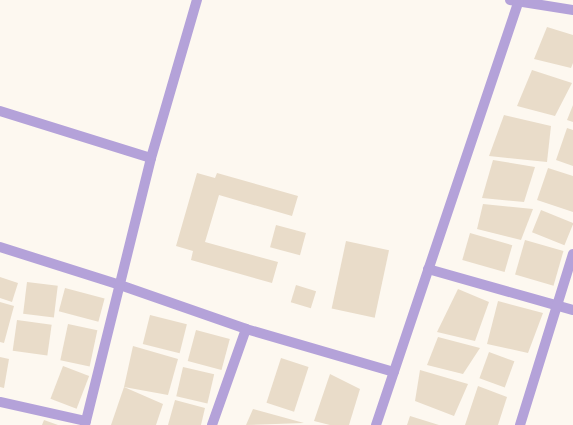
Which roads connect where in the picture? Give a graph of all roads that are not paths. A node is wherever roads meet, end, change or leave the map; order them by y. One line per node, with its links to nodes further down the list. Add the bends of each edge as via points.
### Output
1 (197, 0): 5 (street)
2 (516, 0): 3 (street); 8 (street)
3 (573, 10)
4 (0, 111): 5 (street)
5 (150, 158): 9 (street)
6 (0, 248): 9 (street)
7 (573, 256): 10 (street)
8 (428, 269): 10 (street); 13 (street)
9 (120, 285): 12 (street); 15 (street)
10 (557, 306): 11 (street); 18 (street)
11 (573, 310)
12 (246, 329): 13 (street); 16 (street)
13 (394, 372): 17 (street)
14 (0, 402): 15 (street)
15 (86, 423)
16 (212, 425)
17 (376, 425)
18 (520, 425)

